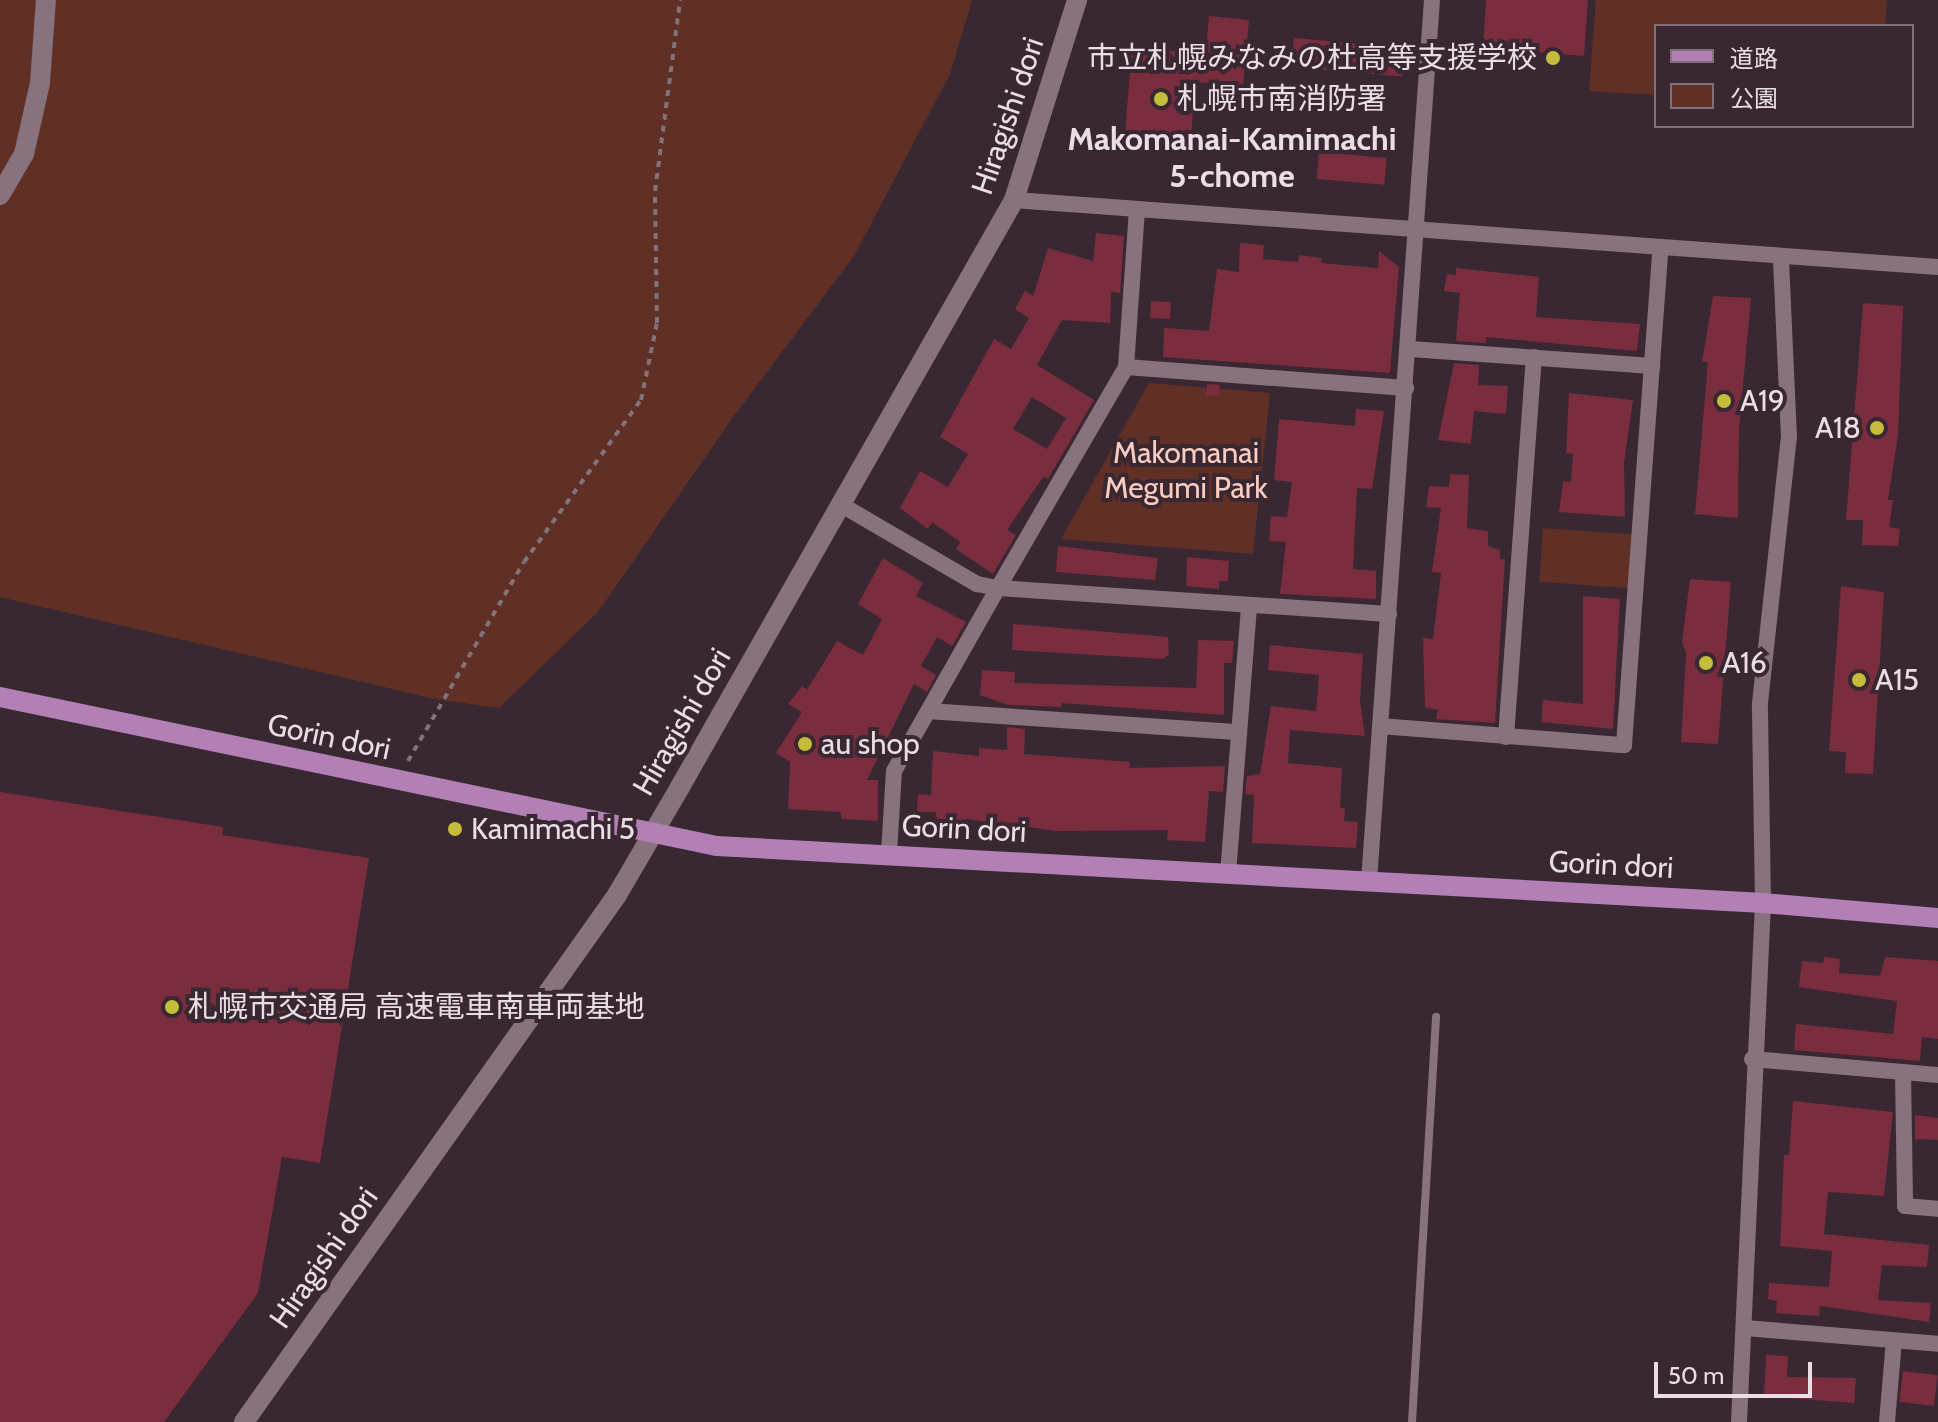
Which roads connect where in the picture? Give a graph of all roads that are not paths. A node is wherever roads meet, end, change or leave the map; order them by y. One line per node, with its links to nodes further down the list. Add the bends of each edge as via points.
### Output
1 (46, 0): 4 (street, via 40,83 24,154)
2 (1077, 0): 5 (street, Hiragishi dori)
3 (1432, 0): 7 (street)
4 (0, 195)
5 (1014, 200): 6 (street); 16 (street, Hiragishi dori)
6 (1137, 210): 7 (street); 14 (street)
7 (1416, 230): 8 (street); 11 (street)
8 (1661, 247): 9 (street); 13 (street)
9 (1781, 258): 10 (street); 29 (street, via 1789,437 1760,703)
10 (1938, 267)
11 (1410, 349): 12 (street); 15 (street)
12 (1534, 357): 13 (street); 24 (street)
13 (1652, 366): 24 (street, via 1624,745)
14 (1126, 367): 15 (street); 17 (street)
15 (1406, 388): 19 (street)
16 (840, 504): 17 (street, via 977,584); 25 (street, Hiragishi dori)
17 (998, 588): 18 (street); 21 (street)
18 (1249, 608): 19 (street); 23 (street)
19 (1389, 614): 22 (street)
20 (0, 697): 25 (main road, Gorin dori)
21 (928, 711): 23 (street); 26 (street, via 894,771)
22 (1380, 726): 24 (street); 28 (street)
23 (1239, 732): 27 (street)
24 (1506, 737)
25 (654, 832): 26 (main road, Gorin dori, via 717,846); 39 (street, Hiragishi dori, via 617,895)
26 (889, 854): 27 (main road, Gorin dori)
27 (1228, 874): 28 (main road, Gorin dori)
28 (1369, 881): 29 (main road, Gorin dori)
29 (1763, 903): 30 (main road, Gorin dori); 32 (street)
30 (1938, 918)
31 (1436, 1017): 40 (lane)
32 (1752, 1059): 33 (street); 36 (street)
33 (1903, 1073): 34 (street); 35 (street, via 1905,1206)
34 (1938, 1075)
35 (1938, 1209)
36 (1745, 1328): 37 (street); 41 (street)
37 (1894, 1341): 38 (street); 42 (street)
38 (1938, 1344)
39 (244, 1422)
40 (1412, 1422)
41 (1739, 1422)
42 (1887, 1422)

